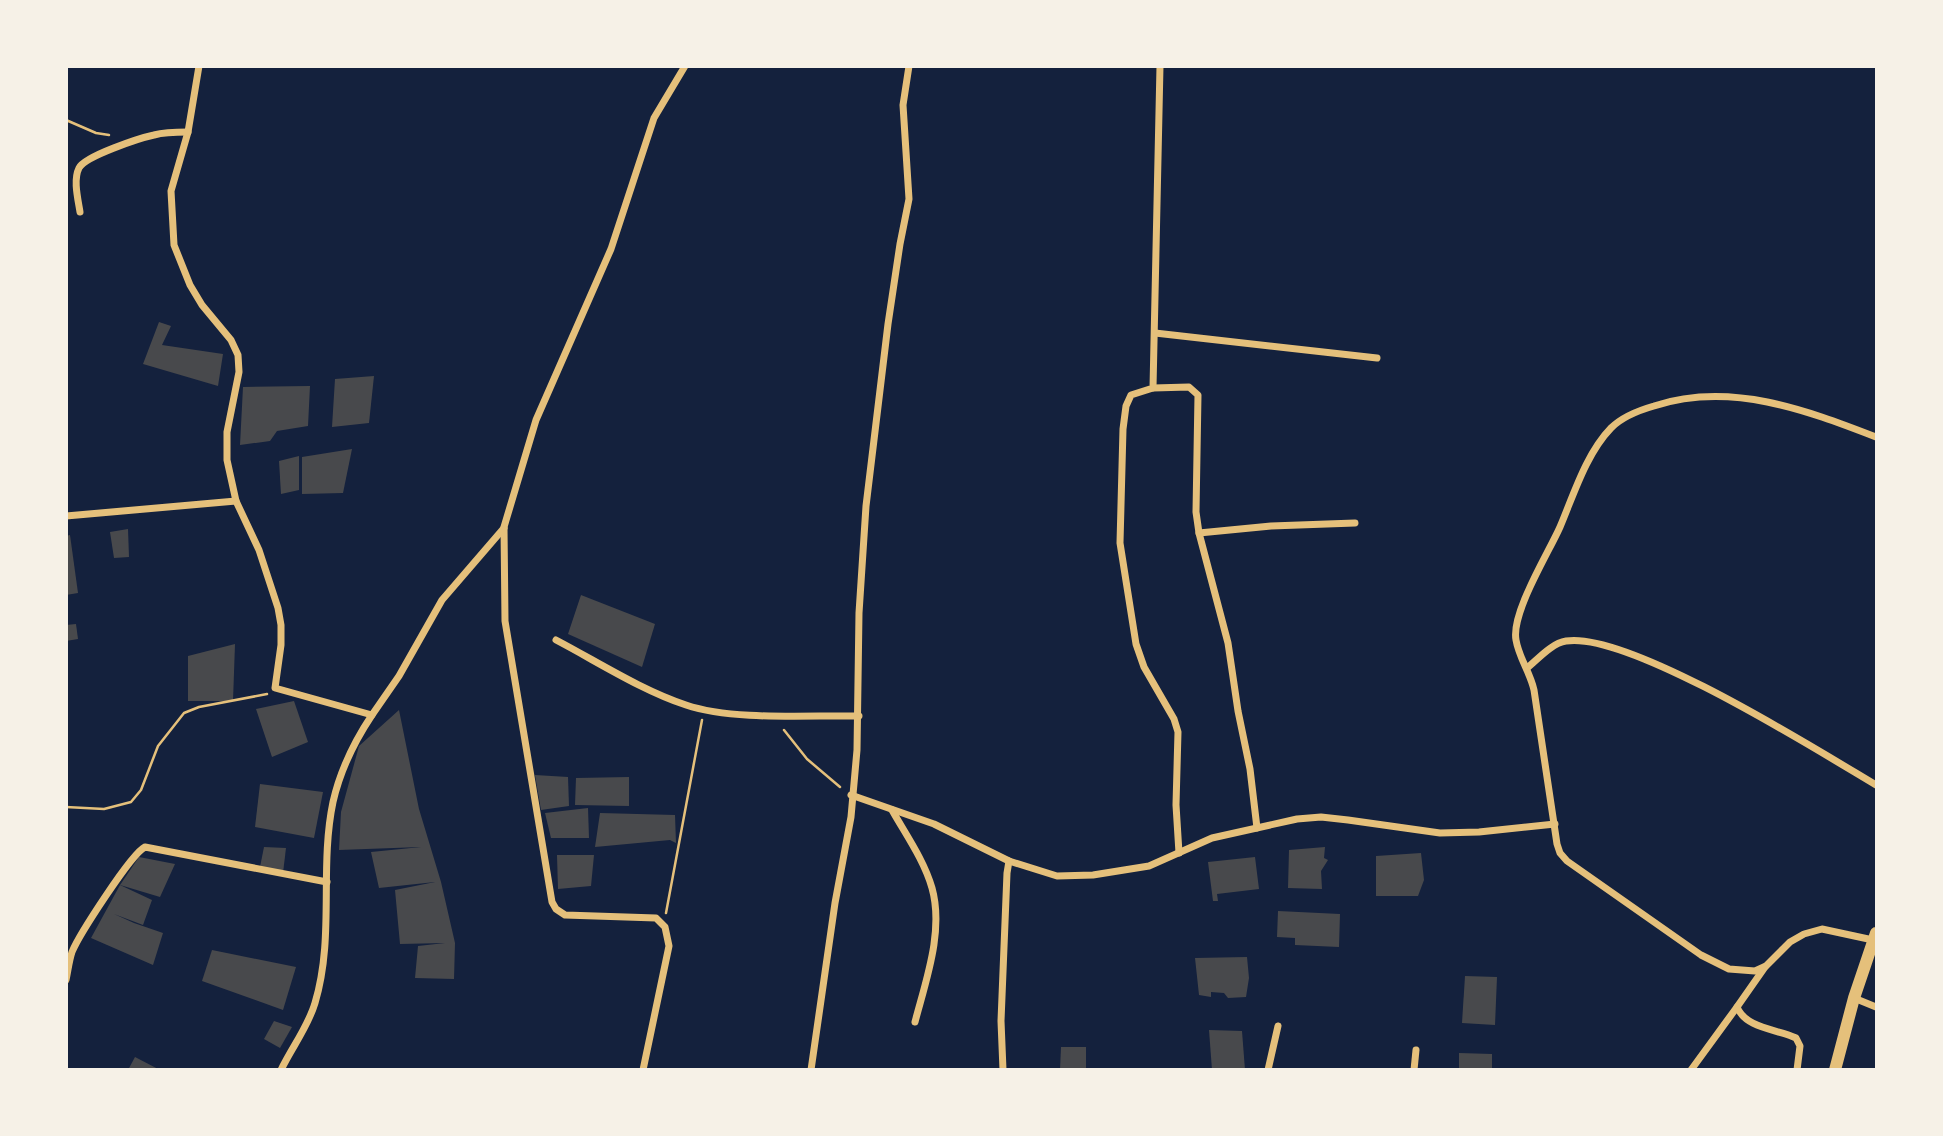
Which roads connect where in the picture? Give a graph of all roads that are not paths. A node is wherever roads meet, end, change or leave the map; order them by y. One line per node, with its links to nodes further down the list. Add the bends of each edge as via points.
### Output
1 (199, 66): 5 (street)
2 (685, 66): 14 (street, via 654,118 611,249 536,420)
3 (909, 66): 19 (street, via 903,106 909,198 884,350 866,506)
4 (1160, 66): 7 (street)
5 (188, 132): 6 (street, via 155,135 81,163 76,172); 11 (street, via 171,191 174,245 195,294 238,355 227,447)
6 (80, 212)
7 (1155, 333): 8 (street); 9 (street)
8 (1377, 358)
9 (1153, 388): 15 (street, via 1189,387 1198,395); 25 (street, via 1131,395 1126,406 1120,544 1136,644 1178,732)
10 (1877, 437): 17 (street, via 1817,414 1732,396 1668,401 1621,420 1602,439 1518,614 1516,640)
11 (236, 501): 12 (street); 18 (street, via 259,550 278,608 281,645 275,688)
12 (66, 516)
13 (1354, 523): 15 (street)
14 (504, 527): 18 (street, via 442,600); 38 (street, via 505,621 551,902 565,915 656,918 665,927 669,946)
15 (1199, 533): 24 (street, via 1228,643)
16 (556, 640): 19 (street, via 688,706 726,713)
17 (1527, 668): 20 (street, via 1564,641 1616,648 1714,692); 23 (street)
18 (372, 715): 27 (street, via 349,755 334,800)
19 (859, 716): 21 (street)
20 (1877, 785)
21 (852, 795): 22 (street); 39 (street)
22 (891, 810): 26 (street, via 960,836); 34 (street, via 933,889 935,932)
23 (1555, 824): 24 (street, via 1440,833 1321,817); 29 (street, via 1560,853 1567,861 1701,955 1729,970 1755,971)
24 (1257, 828): 25 (street, via 1212,838)
25 (1179, 853): 26 (street, via 1149,866 1093,875 1057,876)
26 (1009, 861): 40 (street)
27 (327, 882): 30 (street, via 145,847 134,855 98,907 72,952); 37 (street, via 326,945 315,1005)
28 (1875, 937): 29 (street, via 1822,929 1790,942); 31 (street)
29 (1766, 966): 32 (street)
30 (66, 980)
31 (1854, 998): 33 (street); 45 (street)
32 (1737, 1007): 43 (street); 44 (street, via 1747,1020 1796,1038 1800,1046)
33 (1877, 1007)
34 (915, 1022)
35 (1278, 1026): 41 (street)
36 (1416, 1050): 42 (street)
37 (281, 1069)
38 (643, 1069)
39 (811, 1069)
40 (1003, 1069)
41 (1268, 1069)
42 (1414, 1069)
43 (1691, 1069)
44 (1797, 1069)
45 (1835, 1069)

